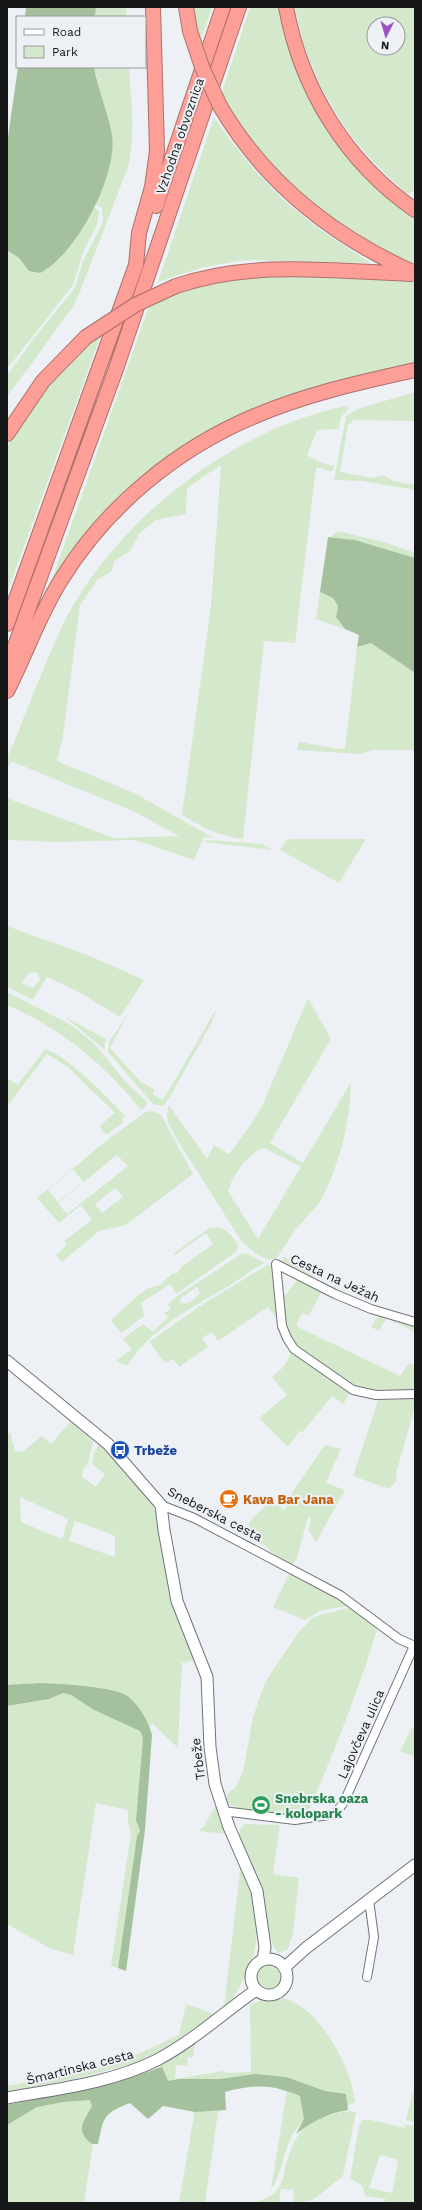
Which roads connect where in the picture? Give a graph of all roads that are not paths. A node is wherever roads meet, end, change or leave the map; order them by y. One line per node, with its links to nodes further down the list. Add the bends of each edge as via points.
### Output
1 (153, 7): 7 (highway, via 157,151 152,187 139,233)
2 (186, 7): 8 (highway, bridge, via 190,32 207,80 232,126 253,154 288,191 321,219 360,245)
3 (223, 7): 7 (highway, Vzhodna obvoznica)
4 (239, 7): 12 (highway, via 116,369)
5 (286, 7): 6 (highway, via 300,62 328,119 366,168)
6 (415, 210)
7 (136, 265): 11 (highway)
8 (415, 273): 10 (highway, bridge, via 302,268 254,269 214,275 176,286 134,304 86,337 43,381)
9 (415, 370): 13 (highway, via 323,392 256,415 199,444 163,469 116,511 74,560 41,615)
10 (7, 434)
11 (7, 624)
12 (7, 668)
13 (7, 691)
14 (415, 1322): 16 (street, Cesta na Ježah, via 357,1303 276,1264 282,1326 294,1349 353,1390 376,1395)
15 (7, 1361): 17 (street, Sneberska cesta, via 108,1444)
16 (415, 1394)
17 (161, 1505): 18 (street, Sneberska cesta, via 194,1518 340,1595 399,1639); 19 (street, Trbeže, via 178,1601 207,1677 211,1759)
18 (415, 1646): 19 (street, Lajovčeva ulica, via 344,1802 336,1814 295,1820)
19 (223, 1811): 22 (street, Trbeže, via 256,1890 265,1947)
20 (414, 1867): 21 (street)
21 (369, 1900): 23 (street); 24 (street, via 374,1937)
22 (263, 1960): 23 (street, via 275,1960); 25 (street, via 252,1973 251,1979)
23 (284, 1968): 25 (street, via 287,1979 278,1993 266,1995)
24 (367, 1976)
25 (256, 1990): 26 (street, Šmartinska cesta, via 198,2034 136,2069 61,2088)
26 (7, 2098)

